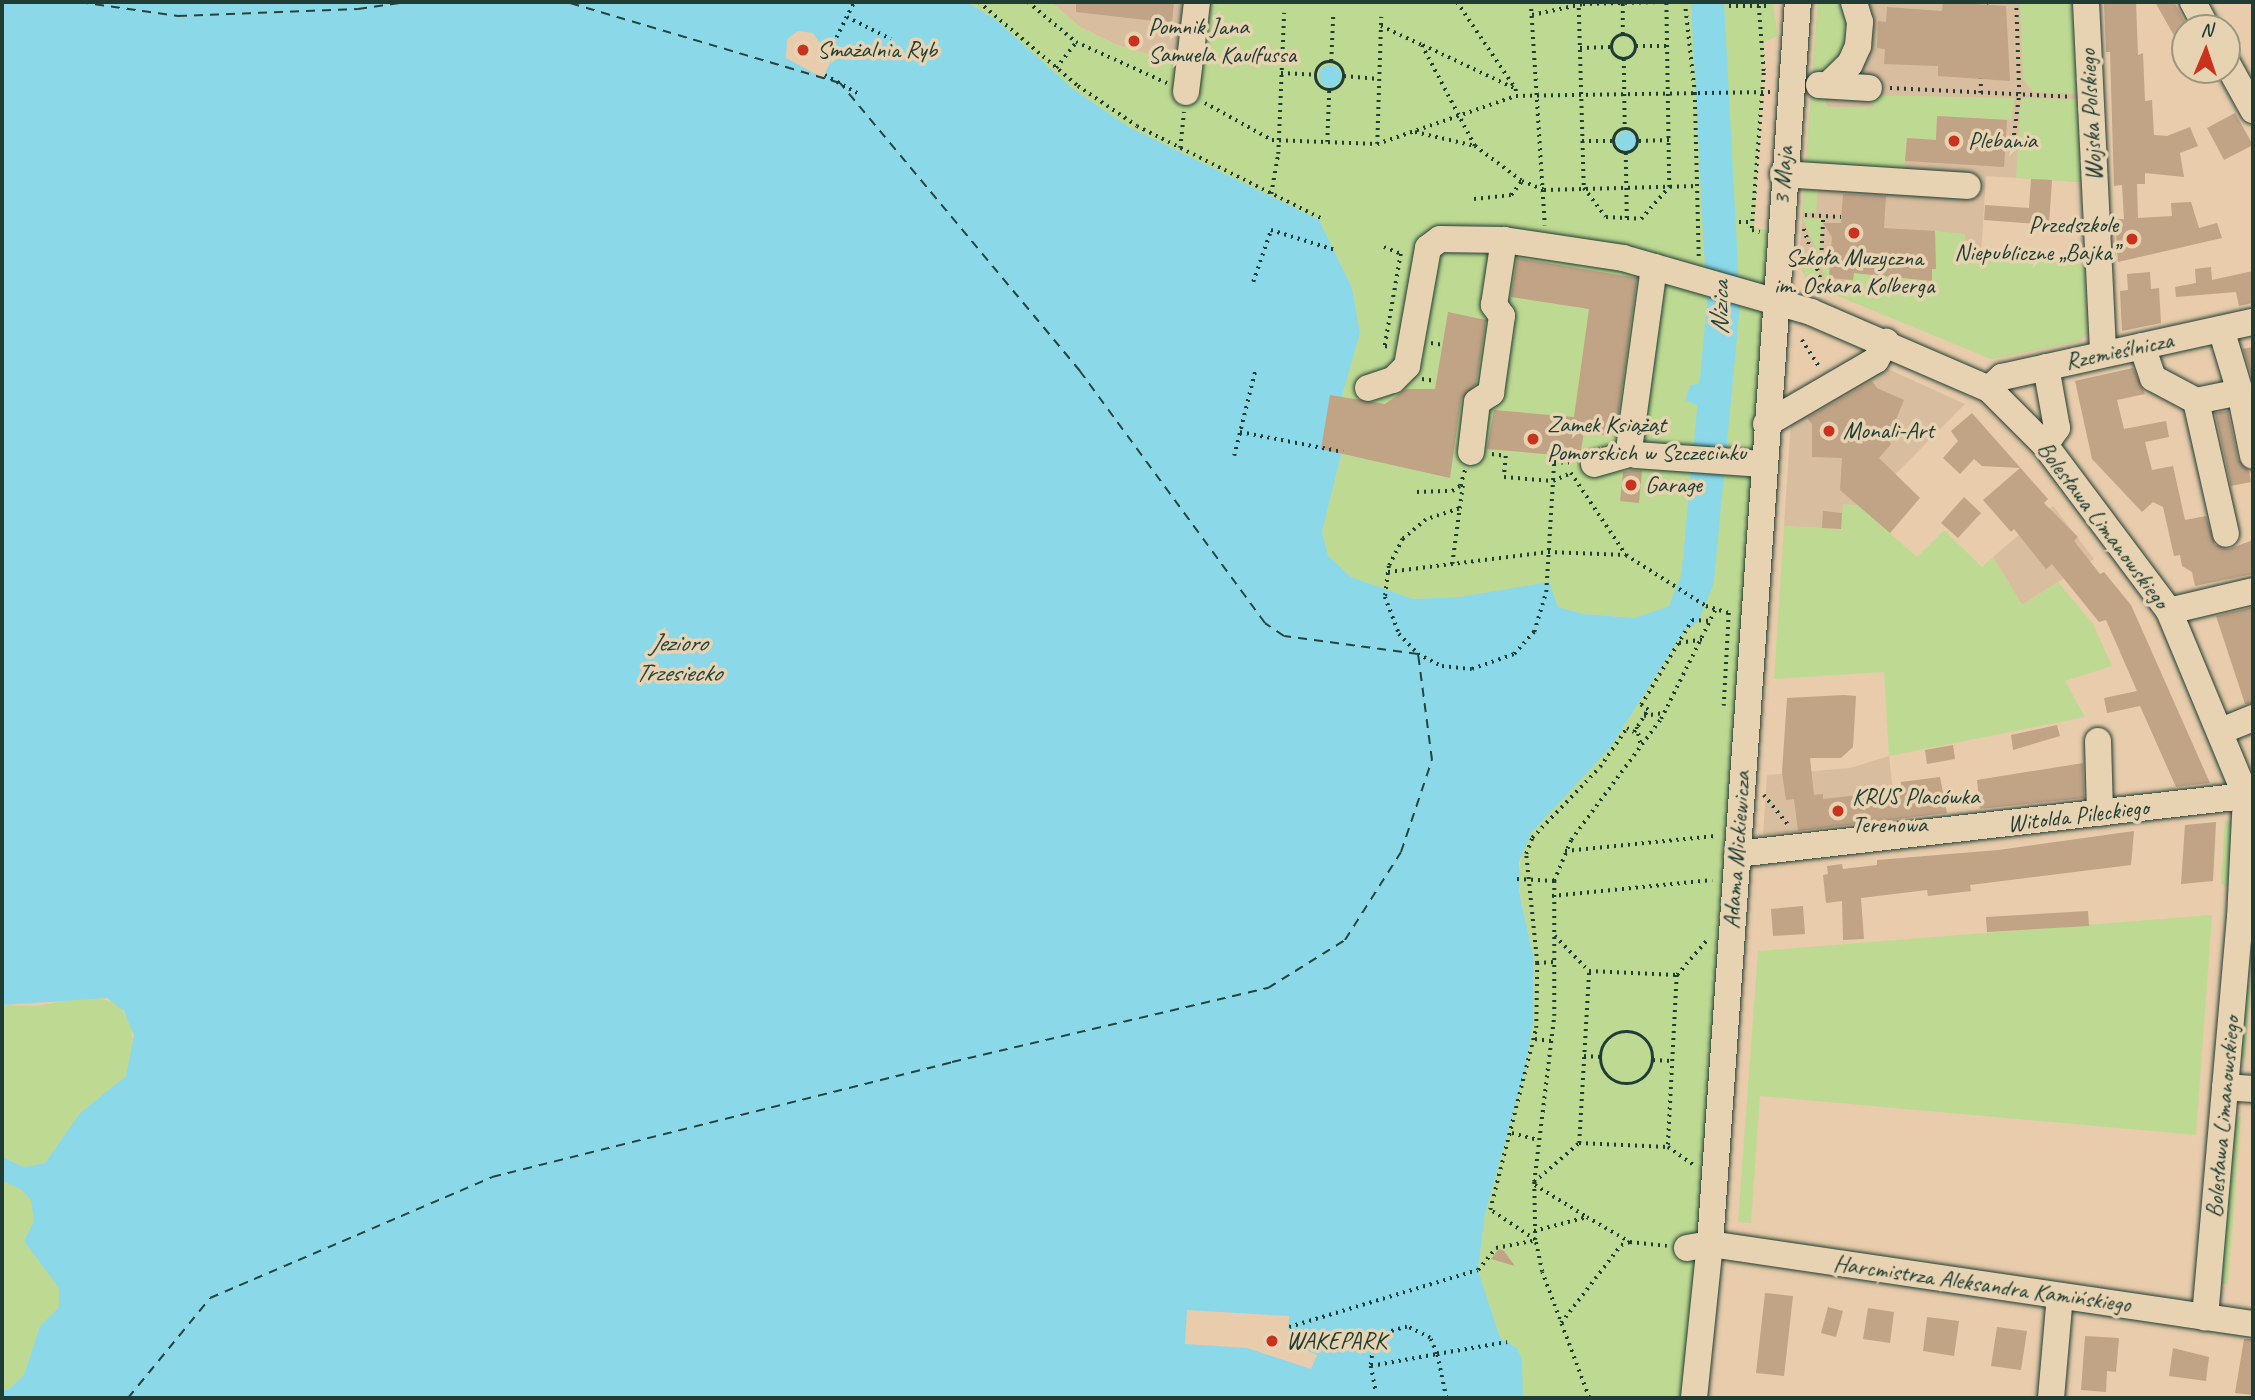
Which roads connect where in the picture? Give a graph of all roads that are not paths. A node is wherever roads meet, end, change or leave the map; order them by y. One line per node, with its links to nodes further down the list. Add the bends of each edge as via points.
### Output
1 (1197, 2): 11 (street)
2 (1798, 2): 6 (street, 3 Maja)
3 (1854, 2): 9 (street, via 1860,22 1858,47 1850,64)
4 (2086, 2): 22 (street, Wojska Polskiego)
5 (1770, 4): 6 (street, 3 Maja)
6 (1791, 52): 7 (street, 3 Maja)
7 (1789, 83): 9 (street); 13 (street, 3 Maja)
8 (2240, 84): 12 (street)
9 (1828, 85): 10 (street)
10 (1869, 88)
11 (1186, 92)
12 (2252, 104)
13 (1783, 174): 14 (street); 17 (street, 3 Maja)
14 (1968, 186)
15 (1504, 240): 16 (street, Bolesława Limanowskiego); 24 (street, Bolesława Limanowskiego, via 1433,242 1425,257 1407,366 1393,380); 30 (street, via 1494,304 1502,316 1490,393 1477,402)
16 (1654, 267): 17 (street, Bolesława Limanowskiego); 31 (street, via 1628,445)
17 (1774, 301): 20 (street, Bolesława Limanowskiego); 28 (street, Adama Mickiewicza)
18 (2253, 322): 19 (street, Rzemieślnicza)
19 (2221, 329): 21 (street, Rzemieślnicza); 26 (street)
20 (1886, 342): 25 (street, Bolesława Limanowskiego); 28 (street, via 1876,360)
21 (2142, 346): 22 (street, Rzemieślnicza); 27 (street, via 2152,378)
22 (2103, 354): 23 (street, Rzemieślnicza)
23 (2046, 367): 25 (street, Rzemieślnicza, via 2002,377); 29 (street, via 2057,428)
24 (1368, 388)
25 (1989, 389): 29 (street, Bolesława Limanowskiego)
26 (2240, 392): 27 (street); 32 (street)
27 (2196, 401): 35 (street)
28 (1766, 424): 34 (street, Adama Mickiewicza)
29 (2045, 445): 37 (street, Bolesława Limanowskiego)
30 (1471, 452)
31 (1632, 453): 33 (street); 34 (street)
32 (2253, 456)
33 (1594, 464)
34 (1763, 464): 43 (street, Adama Mickiewicza)
35 (2226, 534)
36 (2253, 590): 37 (street)
37 (2169, 611): 39 (street, Bolesława Limanowskiego)
38 (2253, 718): 39 (street)
39 (2221, 731): 41 (street, Bolesława Limanowskiego)
40 (2098, 741): 42 (street)
41 (2250, 795): 42 (street, Witolda Pileckiego); 44 (street, Bolesława Limanowskiego)
42 (2100, 813): 43 (street, Witolda Pileckiego)
43 (1737, 854): 47 (street, Adama Mickiewicza)
44 (2247, 918): 45 (street, Bolesława Limanowskiego)
45 (2225, 1087): 46 (street); 49 (street, Bolesława Limanowskiego)
46 (2253, 1089)
47 (1699, 1246): 48 (street, Harcmistrza Aleksandra Kamińskiego); 51 (street, Adama Mickiewicza)
48 (2060, 1296): 49 (street, Harcmistrza Aleksandra Kamińskiego); 52 (street)
49 (2206, 1317): 50 (street, Harcmistrza Aleksandra Kamińskiego)
50 (2253, 1324)
51 (1694, 1398)
52 (2051, 1398)

